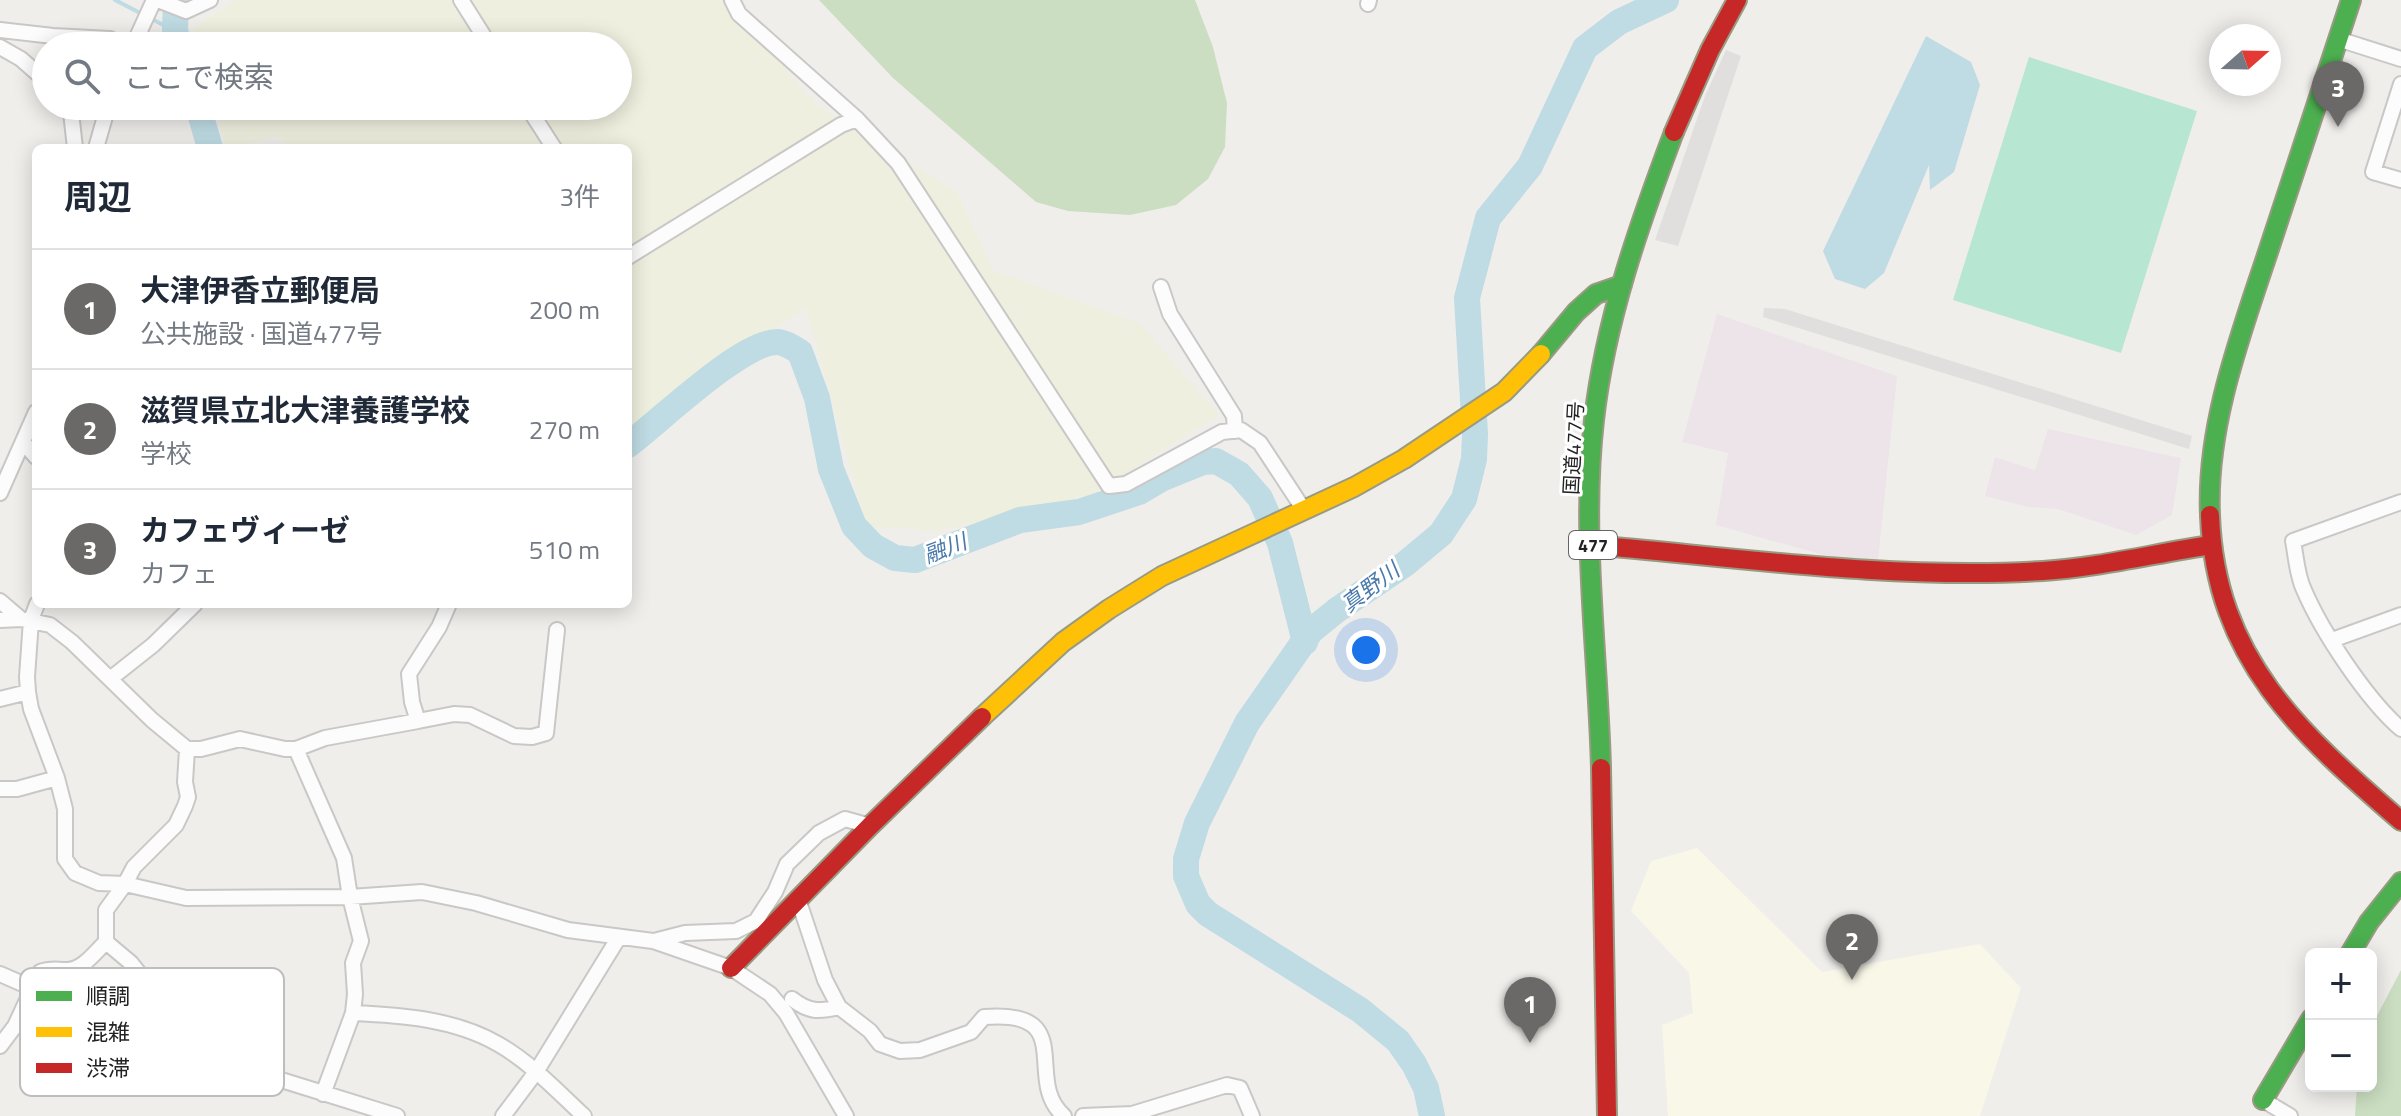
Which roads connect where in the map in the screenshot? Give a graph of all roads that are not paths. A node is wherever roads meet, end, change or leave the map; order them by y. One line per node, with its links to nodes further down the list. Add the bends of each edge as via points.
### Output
1 (156, 0): 2 (street, via 186,11); 8 (street)
2 (210, 0)
3 (461, 0): 9 (street)
4 (732, 0): 16 (street, via 739,14)
5 (1737, 0): 25 (main road, 国道477号 / 477, via 1712,43 1662,163)
6 (2351, 0): 11 (main road)
7 (0, 30): 10 (street)
8 (140, 32)
9 (481, 32)
10 (32, 34)
11 (2338, 39): 13 (street); 35 (main road, via 2252,302 2216,434)
12 (0, 47): 14 (street)
13 (2401, 59)
14 (32, 69)
15 (2401, 84): 23 (street, via 2373,172)
16 (857, 119): 24 (street); 28 (street, via 898,163 1109,486 1126,484 1222,432)
17 (72, 120): 20 (street)
18 (104, 120): 21 (street)
19 (536, 120): 22 (street)
20 (75, 144)
21 (97, 144)
22 (551, 144)
23 (2401, 180)
24 (632, 255)
25 (1622, 285): 33 (main road, via 1596,294 1576,312 1504,392 1404,459); 34 (main road, 国道477号 / 477, via 1604,354 1594,424)
26 (1161, 287): 28 (street, via 1170,314 1234,416)
27 (32, 421): 29 (street)
28 (1235, 431): 33 (street, via 1260,443)
29 (23, 442): 30 (street); 31 (street)
30 (32, 452)
31 (0, 493)
32 (2401, 502): 44 (street, via 2293,541 2303,588)
33 (1304, 510): 55 (main road, via 1162,576 1109,609 1025,675)
34 (1593, 545): 35 (main road, via 1972,573 2045,571); 87 (main road, 国道477号 / 477)
35 (2211, 545): 54 (main road, via 2246,652 2276,701 2313,744)
36 (0, 601): 42 (street)
37 (34, 608): 42 (street)
38 (191, 608): 45 (street)
39 (447, 608): 48 (street, via 409,674)
40 (2401, 615): 44 (street)
41 (0, 620): 42 (street)
42 (26, 620): 45 (street, via 50,625); 46 (street)
43 (557, 630): 48 (street, via 546,733 514,736 470,715)
44 (2332, 640): 49 (street, via 2385,716)
45 (110, 679): 50 (street)
46 (28, 692): 47 (street); 52 (street)
47 (0, 699)
48 (418, 721): 51 (street, via 325,738)
49 (2401, 729)
50 (187, 749): 51 (street, via 240,739); 57 (street, via 185,806 176,825 134,867)
51 (296, 749): 58 (street, via 344,858)
52 (57, 778): 53 (street); 57 (street, via 65,809 65,859 75,873 99,883)
53 (0, 789)
54 (2401, 821)
55 (870, 826): 59 (main road); 61 (street, via 845,819 819,833 787,864 756,921 736,931 685,933)
56 (2401, 882): 63 (main road)
57 (125, 884): 58 (street, via 186,898); 62 (street, via 106,910)
58 (350, 897): 60 (street, via 422,892 568,930); 71 (street, via 361,941 353,963)
59 (798, 899): 66 (main road); 70 (street)
60 (619, 937): 61 (street); 75 (street)
61 (653, 941): 66 (street)
62 (106, 942): 64 (street); 65 (street)
63 (2354, 948)
64 (76, 968)
65 (135, 968)
66 (731, 968): 83 (street, via 770,994 786,1013)
67 (0, 974): 68 (street)
68 (20, 983)
69 (792, 999): 70 (street, via 817,1012)
70 (839, 1007): 84 (street, via 880,1044 900,1051 920,1050 971,1032 984,1017 1024,1019 1035,1026 1042,1042 1049,1098)
71 (353, 1013): 75 (street, via 394,1014 467,1030 498,1044); 77 (street)
72 (20, 1015): 74 (street)
73 (2310, 1020): 78 (main road)
74 (0, 1046)
75 (536, 1072): 81 (street); 82 (street)
76 (284, 1081): 77 (street)
77 (323, 1094): 79 (street)
78 (2263, 1100): 88 (street)
79 (376, 1113): 80 (street)
80 (397, 1116)
81 (503, 1116)
82 (584, 1116)
83 (846, 1116)
84 (1064, 1116)
85 (1083, 1116): 86 (street, via 1132,1114 1227,1085 1240,1088)
86 (1252, 1116)
87 (1607, 1116)
88 (2290, 1116)

